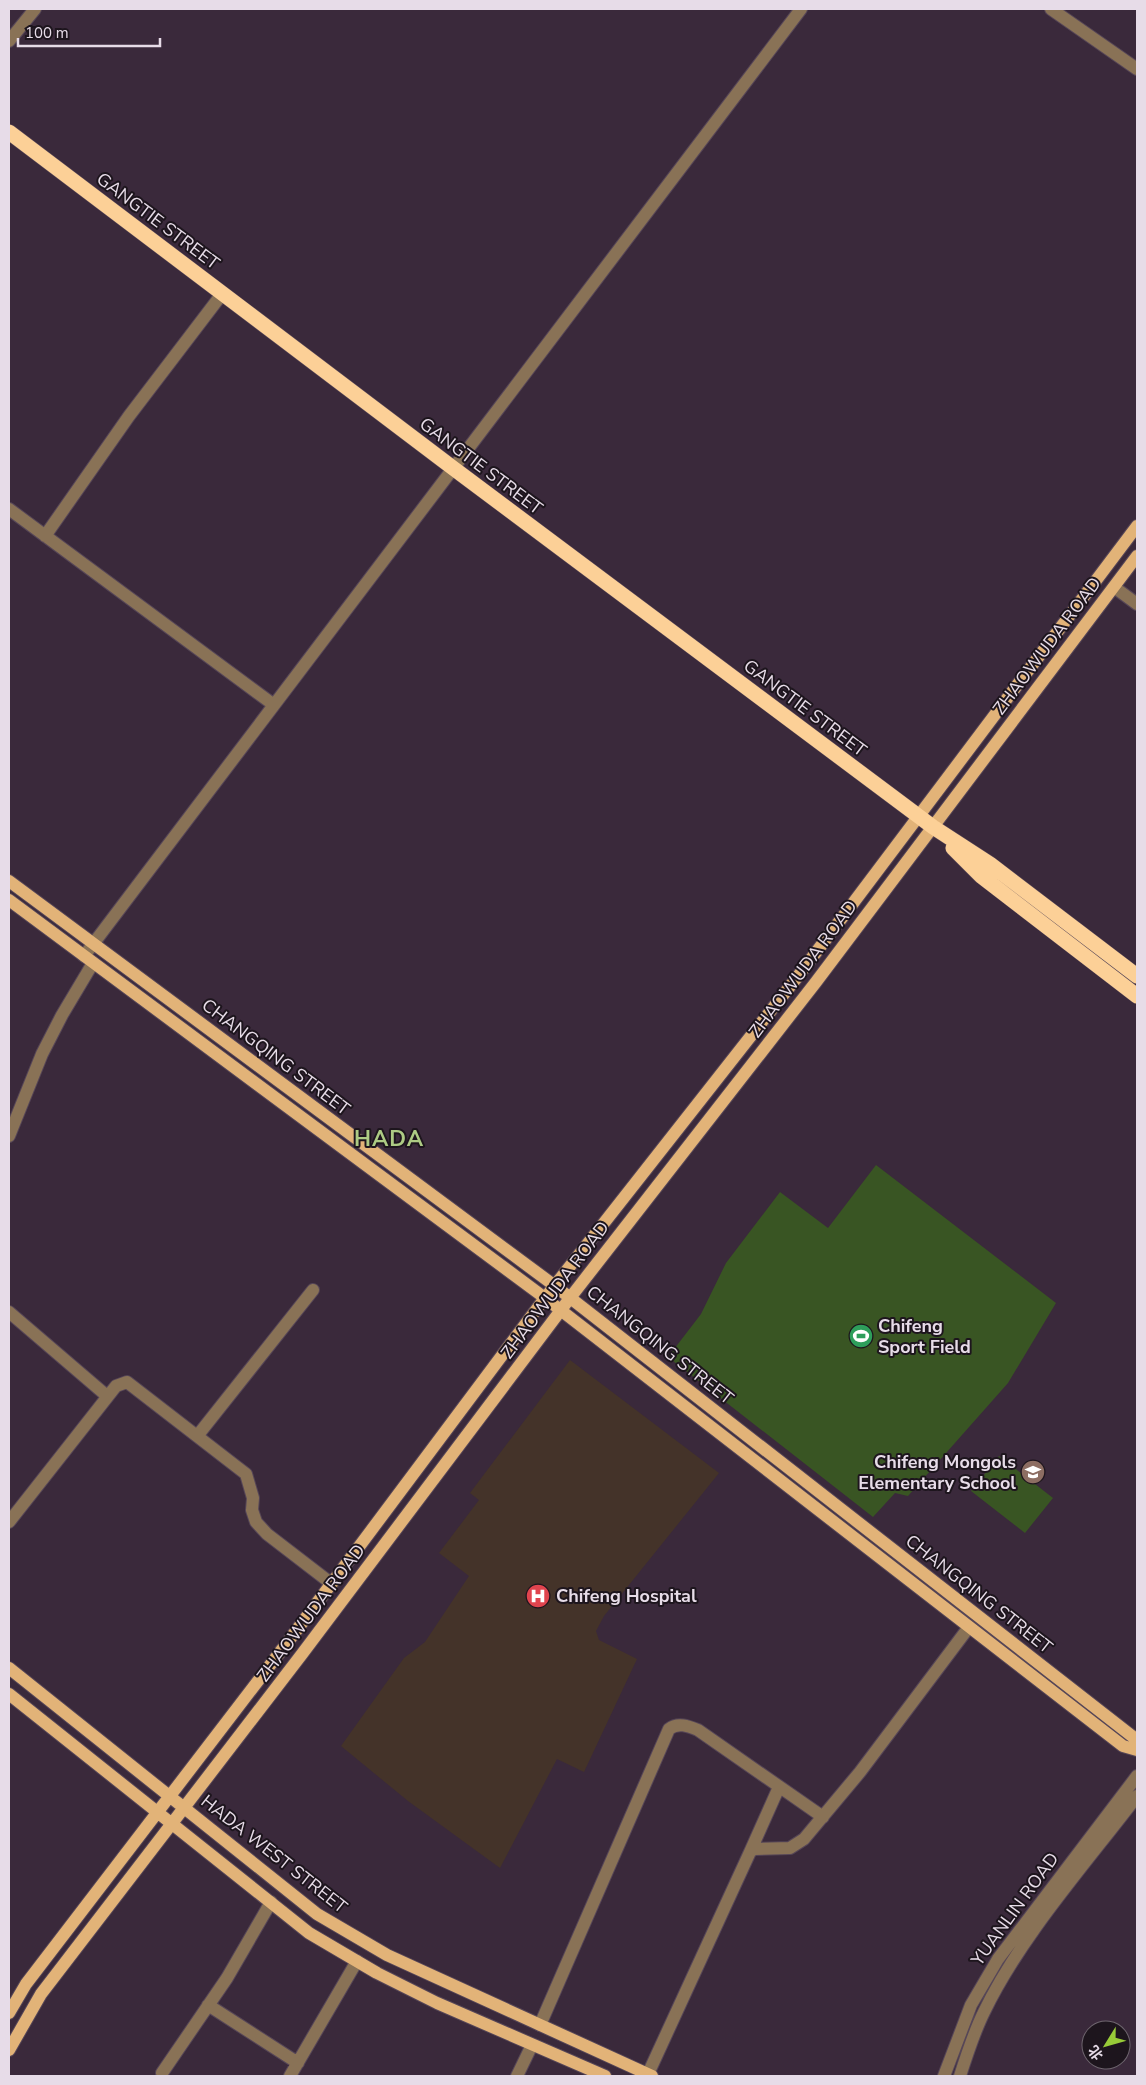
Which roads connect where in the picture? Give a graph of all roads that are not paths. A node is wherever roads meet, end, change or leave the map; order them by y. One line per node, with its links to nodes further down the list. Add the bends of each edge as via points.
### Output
1 (36, 9): 4 (street)
2 (801, 9): 8 (street)
3 (1051, 9): 5 (street)
4 (9, 41)
5 (1137, 68)
6 (9, 132): 7 (highway, GANGTIE STREET)
7 (222, 294): 8 (highway, GANGTIE STREET); 11 (street, via 129,416)
8 (453, 468): 15 (street); 16 (highway, GANGTIE STREET)
9 (9, 509): 11 (street)
10 (1137, 526): 16 (main road, ZHAOWUDA ROAD)
11 (45, 536): 15 (street)
12 (1137, 556): 13 (main road, ZHAOWUDA ROAD)
13 (1114, 587): 14 (street); 17 (main road, ZHAOWUDA ROAD)
14 (1137, 604)
15 (274, 705): 20 (street)
16 (918, 816): 17 (highway, GANGTIE STREET); 25 (main road, ZHAOWUDA ROAD, via 802,971)
17 (933, 827): 22 (highway, GANGTIE STREET, via 990,864); 23 (highway, GANGTIE STREET, via 981,876); 28 (main road, ZHAOWUDA ROAD)
18 (9, 881): 20 (main road, CHANGQING STREET)
19 (9, 900): 21 (main road, CHANGQING STREET)
20 (93, 943): 21 (street); 25 (main road, CHANGQING STREET)
21 (89, 959): 24 (street, via 42,1054); 27 (main road, CHANGQING STREET)
22 (1137, 976)
23 (1137, 996)
24 (9, 1136)
25 (555, 1286): 27 (main road, ZHAOWUDA ROAD); 28 (main road, CHANGQING STREET)
26 (313, 1290): 32 (street)
27 (545, 1298): 29 (main road, CHANGQING STREET); 34 (main road, ZHAOWUDA ROAD)
28 (570, 1298): 29 (main road, ZHAOWUDA ROAD); 38 (main road, CHANGQING STREET)
29 (561, 1310): 35 (main road, CHANGQING STREET); 44 (main road, ZHAOWUDA ROAD)
30 (9, 1312): 31 (street)
31 (107, 1396): 32 (street, via 116,1386 127,1382); 33 (street)
32 (198, 1435): 34 (street, via 246,1474 256,1522)
33 (9, 1522)
34 (332, 1584): 42 (main road, ZHAOWUDA ROAD)
35 (970, 1627): 39 (main road, CHANGQING STREET, via 1123,1746); 46 (street)
36 (9, 1668): 42 (main road, HADA WEST STREET)
37 (9, 1694): 45 (main road)
38 (1137, 1740)
39 (1137, 1750)
40 (1137, 1776): 62 (street, YUANLIN ROAD, via 998,1959 971,2005)
41 (779, 1787): 46 (street); 48 (street); 53 (street, via 698,1730 674,1725 669,1729)
42 (170, 1796): 44 (main road, HADA WEST STREET); 45 (main road, ZHAOWUDA ROAD)
43 (1137, 1796): 63 (street, YUANLIN ROAD, via 1028,1938 1006,1972 983,2013)
44 (185, 1807): 47 (main road, ZHAOWUDA ROAD); 53 (main road, HADA WEST STREET, via 317,1914 387,1955)
45 (158, 1812): 47 (main road); 52 (main road, ZHAOWUDA ROAD, via 26,1984)
46 (823, 1817): 48 (street, via 804,1839 790,1848 754,1848)
47 (172, 1824): 49 (main road); 55 (main road, ZHAOWUDA ROAD, via 41,1994)
48 (750, 1852): 58 (street)
49 (271, 1902): 50 (main road, via 309,1933); 51 (street)
50 (357, 1961): 54 (main road, via 437,2003); 56 (street)
51 (208, 2005): 56 (street); 57 (street)
52 (9, 2013)
53 (540, 2025): 58 (main road, HADA WEST STREET)
54 (532, 2044): 60 (street); 61 (main road)
55 (9, 2050)
56 (298, 2063): 59 (street)
57 (162, 2073)
58 (650, 2075)
59 (290, 2076)
60 (517, 2076)
61 (605, 2076)
62 (944, 2076)
63 (960, 2076)

